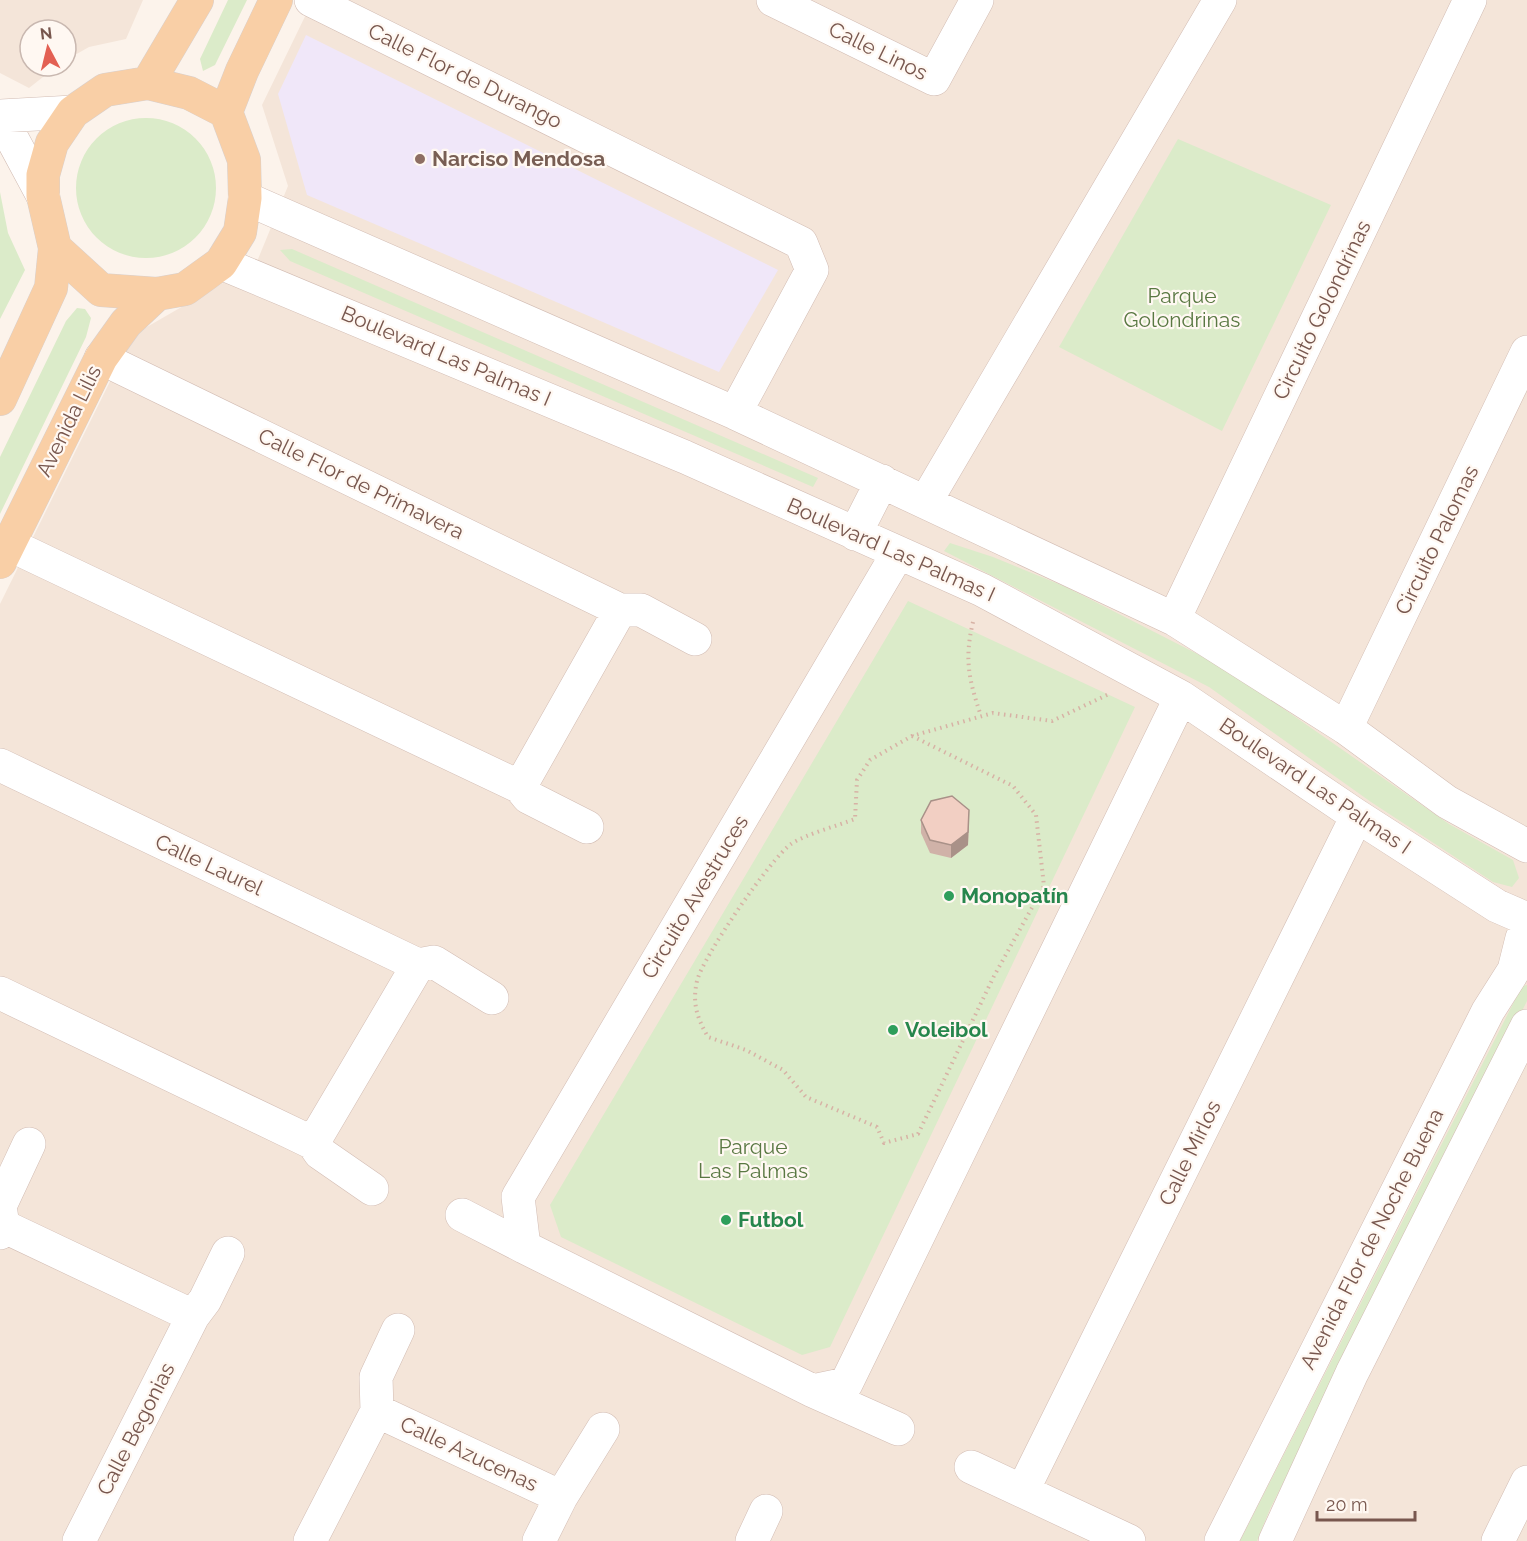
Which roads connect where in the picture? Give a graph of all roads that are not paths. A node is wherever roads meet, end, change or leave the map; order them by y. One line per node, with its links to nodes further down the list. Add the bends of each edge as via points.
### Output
1 (196, 0): 8 (main road)
2 (276, 0): 10 (main road)
3 (311, 0): 19 (street, Calle Flor de Durango, via 801,243 812,270)
4 (773, 0): 5 (street, Calle Linos, via 934,79)
5 (977, 0)
6 (1220, 0): 21 (street)
7 (1470, 0): 26 (street, Circuito Golondrinas)
8 (148, 83): 9 (main road, via 105,90); 10 (main road, via 189,93)
9 (73, 112): 11 (main road, via 52,143 43,174); 11 (street, via 0,116)
10 (226, 112): 12 (main road, via 244,160)
11 (43, 196): 13 (main road)
12 (245, 198): 14 (main road, via 240,232); 19 (street)
13 (55, 248): 15 (main road, via 101,290); 18 (main road, via 51,288)
14 (221, 262): 15 (main road, via 185,289); 22 (street, Boulevard Las Palmas I, via 685,457)
15 (157, 294): 17 (main road, Avenida Lilis, via 126,323)
16 (1527, 352): 29 (street, Circuito Palomas)
17 (101, 358): 23 (main road, Avenida Lilis); 25 (street, Calle Flor de Primavera)
18 (0, 399)
19 (735, 413): 20 (street)
20 (882, 481): 21 (street); 22 (street)
21 (926, 501): 26 (street)
22 (855, 534): 24 (street, Boulevard Las Palmas I)
23 (4, 553): 31 (street)
24 (898, 553): 28 (street, Boulevard Las Palmas I, via 982,590); 45 (street, Circuito Avestruces, via 518,1197)
25 (620, 610): 27 (street, Calle Flor de Primavera, via 641,610); 31 (street)
26 (1174, 619): 29 (street)
27 (695, 639)
28 (1181, 697): 32 (street, Boulevard Las Palmas I); 49 (street, via 846,1384)
29 (1346, 728): 34 (street, via 1448,802)
30 (0, 765): 36 (street, Calle Laurel)
31 (520, 787): 33 (street, via 528,797)
32 (1357, 816): 35 (street, Boulevard Las Palmas I); 55 (street, Calle Mirlos)
33 (587, 828)
34 (1524, 838)
35 (1524, 924): 63 (street, Avenida Flor de Noche Buena, via 1514,970 1488,1011)
36 (418, 965): 38 (street, Calle Laurel, via 434,962); 40 (street)
37 (0, 993): 40 (street)
38 (492, 998)
39 (1527, 1026): 64 (street, Avenida Flor de Noche Buena, via 1352,1373)
40 (313, 1143): 42 (street, via 320,1153)
41 (30, 1144): 44 (street, via 0,1206)
42 (372, 1189)
43 (462, 1215): 45 (street)
44 (2, 1229): 47 (street)
45 (524, 1247): 49 (street)
46 (228, 1253): 47 (street, Calle Begonias)
47 (193, 1316): 58 (street, Calle Begonias)
48 (398, 1330): 50 (street, Calle Azucenas, via 376,1377)
49 (813, 1391): 52 (street)
50 (377, 1411): 56 (street, Calle Azucenas); 59 (street, Calle Azucenas)
51 (603, 1429): 56 (street, Calle Azucenas)
52 (898, 1429)
53 (970, 1467): 55 (street)
54 (1527, 1482): 65 (street)
55 (1023, 1490): 62 (street)
56 (561, 1497): 60 (street, Calle Azucenas)
57 (766, 1511): 61 (street)
58 (79, 1541)
59 (310, 1541)
60 (539, 1541)
61 (752, 1541)
62 (1129, 1541)
63 (1221, 1541)
64 (1275, 1541)
65 (1498, 1541)

